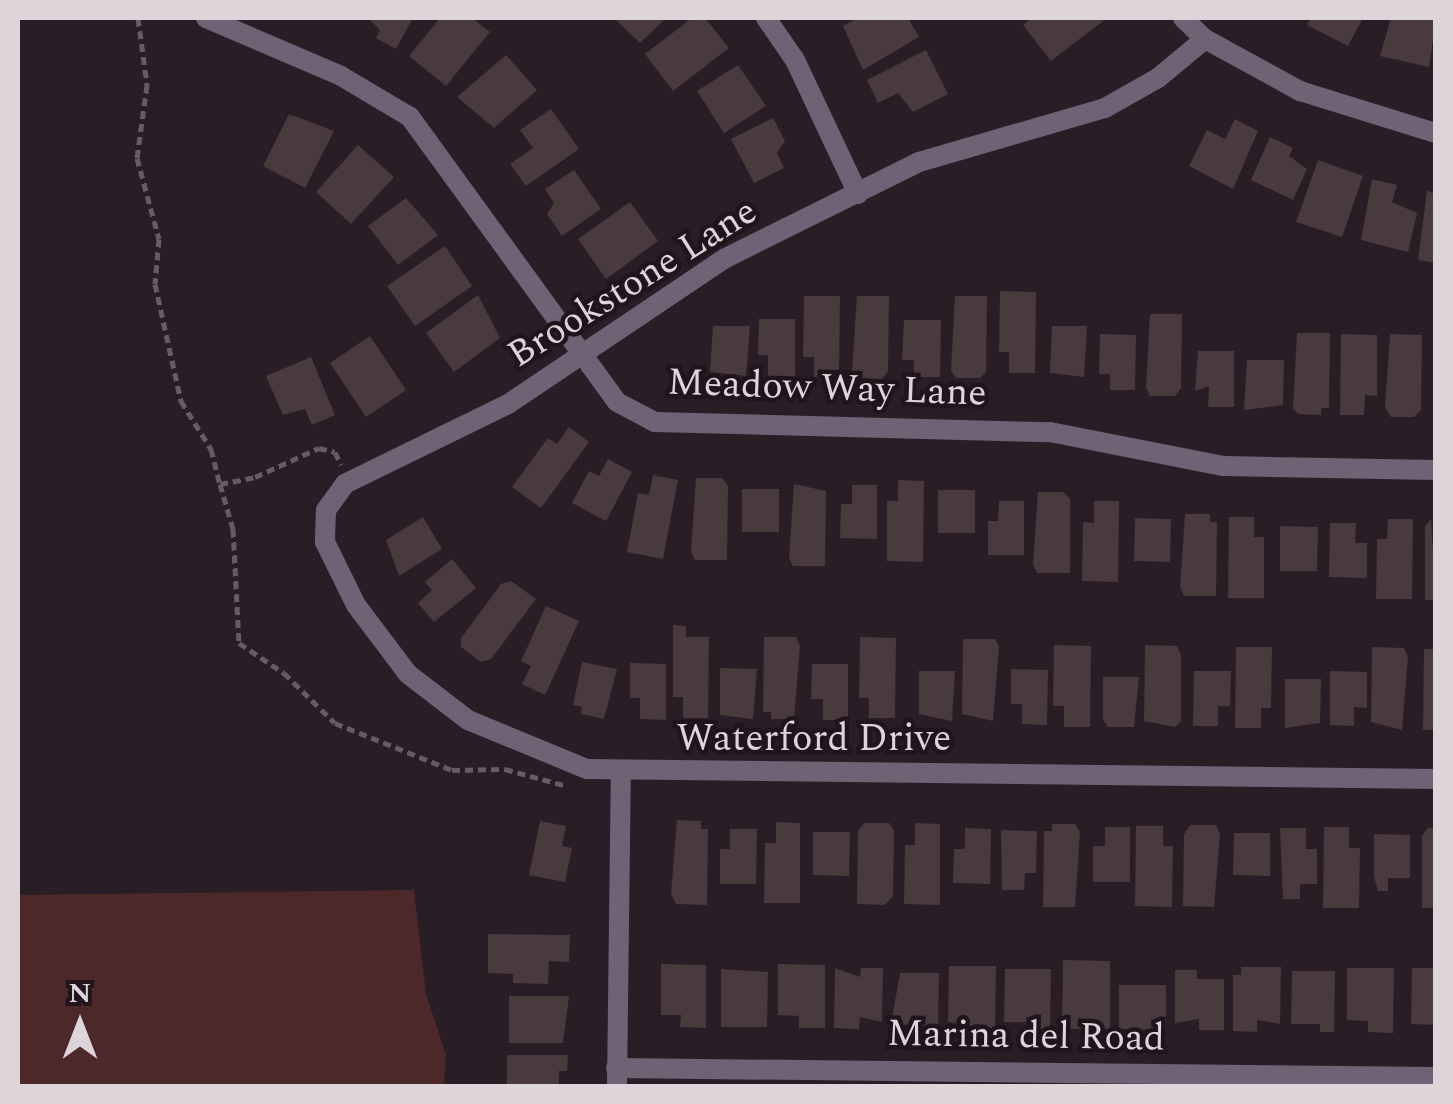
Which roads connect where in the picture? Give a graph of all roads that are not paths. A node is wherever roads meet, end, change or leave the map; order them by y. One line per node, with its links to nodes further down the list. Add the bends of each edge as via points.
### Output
1 (206, 18): 7 (street, Meadow Way Lane, via 341,76 410,117)
2 (766, 18): 6 (street, via 795,60)
3 (1183, 18): 4 (street)
4 (1205, 39): 5 (street, via 1300,91); 6 (street, Brookstone Lane, via 1158,78 1106,108 919,162)
5 (1436, 133)
6 (858, 194): 7 (street, Brookstone Lane, via 724,259)
7 (582, 358): 8 (street, Meadow Way Lane, via 618,402 655,422 684,426 1050,432 1224,466); 9 (street, Brookstone Lane, via 433,445 350,482)
8 (1436, 470)
9 (326, 510): 10 (street, Waterford Drive, via 325,542 338,573 408,674 506,740 552,759)
10 (621, 774): 11 (street, Waterford Drive); 12 (street)
11 (1436, 779)
12 (617, 1077): 14 (street, Marina del Road)
13 (1436, 1077): 15 (street, Marina del Road)
14 (920, 1079): 15 (street, Marina del Road)
15 (1204, 1080)

